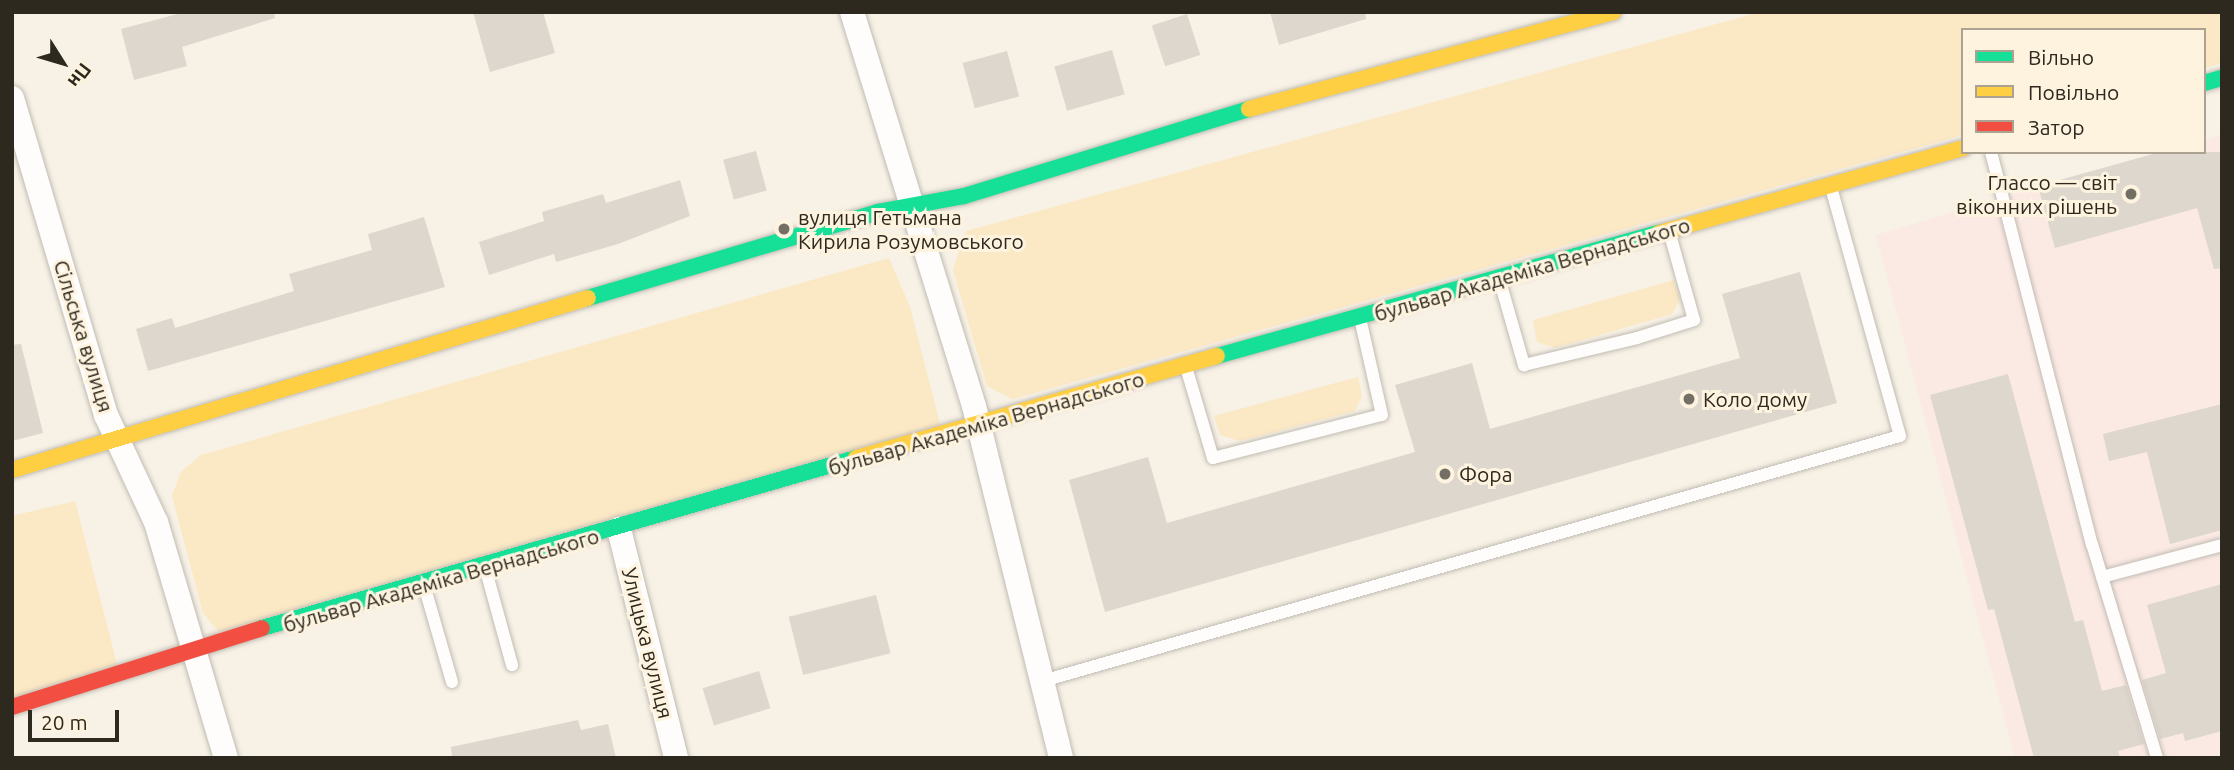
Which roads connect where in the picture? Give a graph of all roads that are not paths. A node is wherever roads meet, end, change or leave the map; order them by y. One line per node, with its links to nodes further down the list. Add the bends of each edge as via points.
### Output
1 (852, 12): 7 (street)
2 (1613, 12): 7 (main road)
3 (12, 97): 13 (street, Сільська вулиця, via 106,415)
4 (1961, 149): 6 (main road, бульвар Академіка Вернадського)
5 (1992, 154): 18 (lane)
6 (1830, 184): 8 (main road, бульвар Академіка Вернадського); 23 (lane, via 1900,436)
7 (917, 205): 12 (street); 13 (main road)
8 (1668, 230): 9 (main road, бульвар Академіка Вернадського); 9 (lane, via 1694,320 1637,338 1524,365)
9 (1499, 277): 10 (main road, бульвар Академіка Вернадського)
10 (1360, 318): 11 (main road, бульвар Академіка Вернадського); 11 (lane, via 1382,415 1213,458)
11 (1186, 367): 12 (main road, бульвар Академіка Вернадського)
12 (979, 424): 15 (main road, бульвар Академіка Вернадського); 23 (street)
13 (122, 441): 14 (main road); 20 (street, Сільська вулиця, via 156,522)
14 (12, 470)
15 (619, 529): 17 (main road, бульвар Академіка Вернадського); 26 (street, Улицька вулиця)
16 (2222, 545): 18 (lane)
17 (485, 567): 19 (main road, бульвар Академіка Вернадського); 21 (lane)
18 (2102, 577): 28 (lane)
19 (424, 585): 20 (main road, бульвар Академіка Вернадського); 22 (lane)
20 (195, 650): 24 (main road, бульвар Академіка Вернадського); 25 (street, Сільська вулиця)
21 (512, 665)
22 (452, 682)
23 (1040, 682): 27 (street)
24 (12, 706)
25 (226, 758)
26 (676, 758)
27 (1061, 758)
28 (2157, 758)

